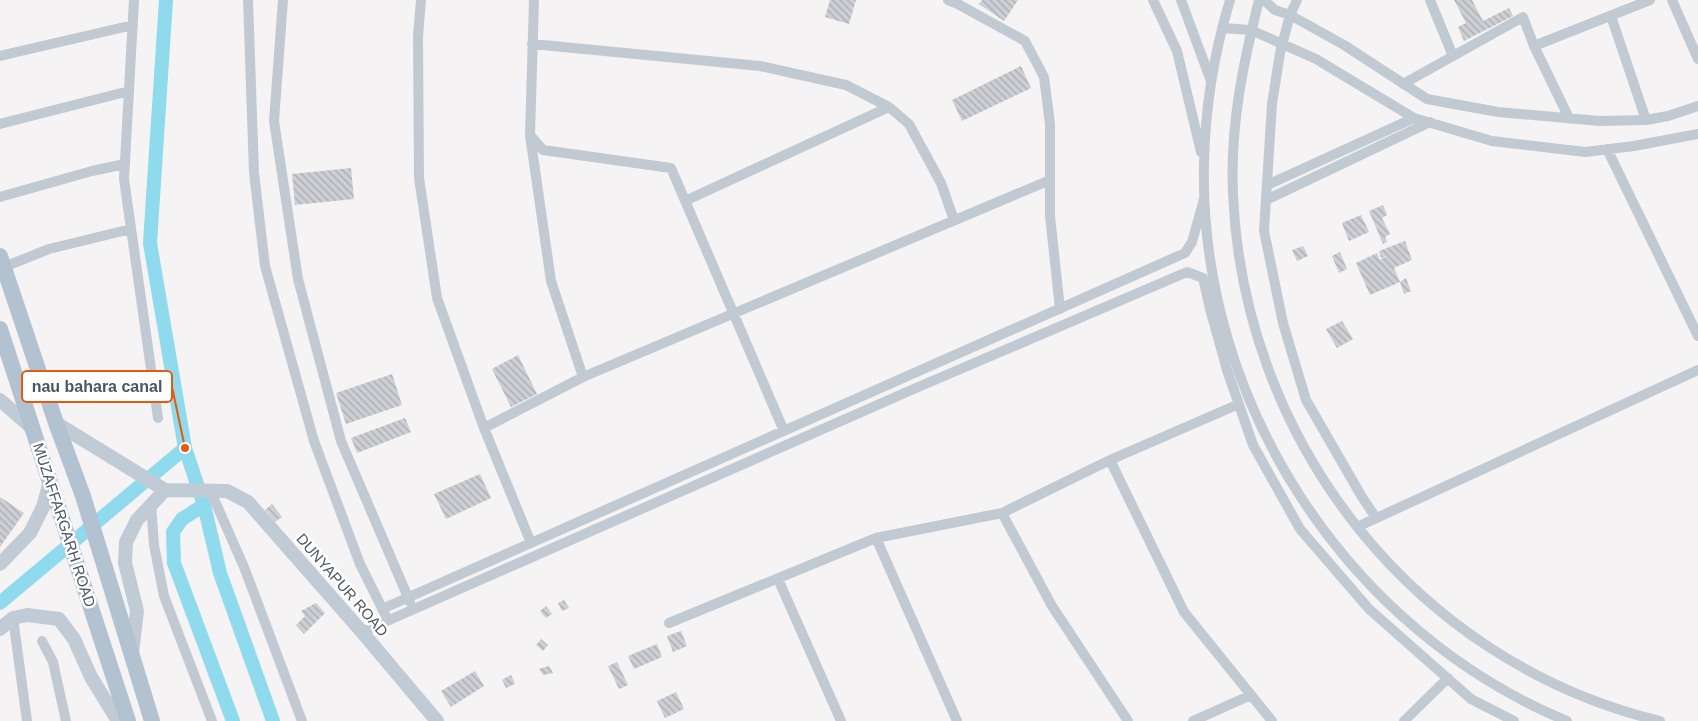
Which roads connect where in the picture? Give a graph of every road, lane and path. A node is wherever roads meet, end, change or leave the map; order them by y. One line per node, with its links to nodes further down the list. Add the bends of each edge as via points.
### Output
1 (134, 0): 18 (street)
2 (248, 0): 77 (street, via 254,173 266,266 314,441 360,564)
3 (283, 0): 76 (street, via 274,121 298,279 341,442)
4 (421, 0): 62 (street, via 418,36 422,197 437,298)
5 (534, 0): 21 (street)
6 (948, 0): 42 (street, via 1024,41 1044,77 1050,124)
7 (1153, 0): 41 (street, via 1176,52)
8 (1181, 0): 27 (street)
9 (1230, 0): 19 (street)
10 (1259, 0): 20 (street)
11 (1264, 0): 16 (street, via 1275,10)
12 (1297, 0): 16 (street)
13 (1430, 0): 25 (street)
14 (1650, 0): 17 (street)
15 (1672, 0): 26 (street)
16 (1290, 15): 22 (street); 28 (street, via 1344,45)
17 (1611, 16): 23 (street); 34 (street)
18 (133, 25): 24 (street); 29 (street)
19 (1222, 28): 20 (street); 27 (street)
20 (1251, 30): 22 (street); 71 (street, via 1239,89 1232,157 1234,225 1245,292 1263,358 1289,421 1322,480)
21 (532, 44): 31 (street, via 760,66 846,85); 38 (street)
22 (1282, 44): 32 (street, via 1316,59); 43 (street, via 1272,104)
23 (1534, 46): 25 (street, via 1522,17); 33 (street)
24 (0, 56)
25 (1453, 56): 28 (street)
26 (1698, 60)
27 (1211, 82): 41 (street)
28 (1403, 84): 33 (street, via 1426,99 1498,112)
29 (129, 91): 36 (street); 40 (street)
30 (1698, 106): 34 (street)
31 (889, 107): 45 (street); 48 (street, via 909,124 940,183)
32 (1414, 118): 35 (street); 43 (street)
33 (1569, 118): 34 (street)
34 (1646, 120)
35 (1430, 122): 39 (street, via 1492,141 1585,152); 47 (street)
36 (0, 124)
37 (1698, 134): 39 (street)
38 (530, 136): 45 (street, via 543,150 671,168); 56 (street, via 552,282)
39 (1607, 149): 54 (street)
40 (125, 164): 44 (street, via 92,170); 49 (street)
41 (1204, 165): 46 (street)
42 (1050, 180): 48 (street); 51 (street, via 1050,216)
43 (1267, 185): 47 (street)
44 (0, 197)
45 (685, 200): 52 (street)
46 (1204, 200): 51 (street, via 1192,242 1185,253); 103 (street, via 1216,294 1236,369 1279,463 1316,522 1366,581 1436,645 1494,684)
47 (1266, 200): 70 (street, via 1264,231 1283,323 1306,400)
48 (954, 220): 52 (street)
49 (131, 229): 50 (street); 59 (street)
50 (2, 261): 60 (main road, MUZAFFARGARH ROAD)
51 (1060, 309): 63 (street)
52 (733, 314): 56 (street); 63 (street)
53 (0, 329): 61 (main road, MUZAFFARGARH ROAD)
54 (1698, 336)
55 (1698, 370): 70 (street)
56 (584, 377): 62 (street)
57 (0, 400): 61 (main road)
58 (1239, 404): 64 (street); 78 (street, via 1203,278 1187,272); 86 (street, via 1253,445 1300,529 1369,609)
59 (158, 418)
60 (56, 423): 66 (main road); 85 (main road, MUZAFFARGARH ROAD, via 83,496)
61 (32, 428): 65 (main road, MUZAFFARGARH ROAD)
62 (484, 428): 73 (street)
63 (784, 431): 73 (street)
64 (1110, 460): 69 (street); 87 (street, via 1184,612)
65 (50, 481): 74 (main road, via 43,507 30,533); 91 (main road, MUZAFFARGARH ROAD)
66 (166, 488): 67 (main road, DUNYAPUR ROAD); 68 (main road)
67 (210, 490): 83 (main road, DUNYAPUR ROAD, via 227,491 248,502); 94 (street, via 244,567)
68 (151, 504): 85 (main road, via 137,520 126,542 125,562 137,611); 93 (street, via 154,545 164,596)
69 (1002, 513): 72 (street); 98 (street, via 1052,606)
70 (1376, 518): 71 (street)
71 (1357, 527): 104 (street, via 1386,561 1435,608 1490,648 1581,695)
72 (876, 538): 75 (street); 97 (street)
73 (531, 542): 76 (street)
74 (0, 564)
75 (778, 579): 81 (street); 96 (street)
76 (408, 597): 77 (street); 78 (street)
77 (382, 609): 80 (street)
78 (413, 609): 80 (street)
79 (13, 618): 82 (main road); 88 (street); 90 (main road, via 27,614 58,619 74,639)
80 (388, 620): 83 (street)
81 (668, 623)
82 (0, 629)
83 (362, 632): 95 (main road, DUNYAPUR ROAD)
84 (42, 641): 89 (street, via 53,662)
85 (132, 655): 92 (main road, MUZAFFARGARH ROAD)
86 (1448, 678): 101 (street); 102 (street, via 1471,699)
87 (1251, 695): 99 (street); 100 (street)
88 (27, 721)
89 (66, 721)
90 (118, 721)
91 (128, 721)
92 (152, 721)
93 (212, 721)
94 (302, 721)
95 (437, 721)
96 (841, 721)
97 (957, 721)
98 (1128, 721)
99 (1193, 721)
100 (1272, 721)
101 (1404, 721)
102 (1514, 721)
103 (1567, 721)
104 (1660, 721)

